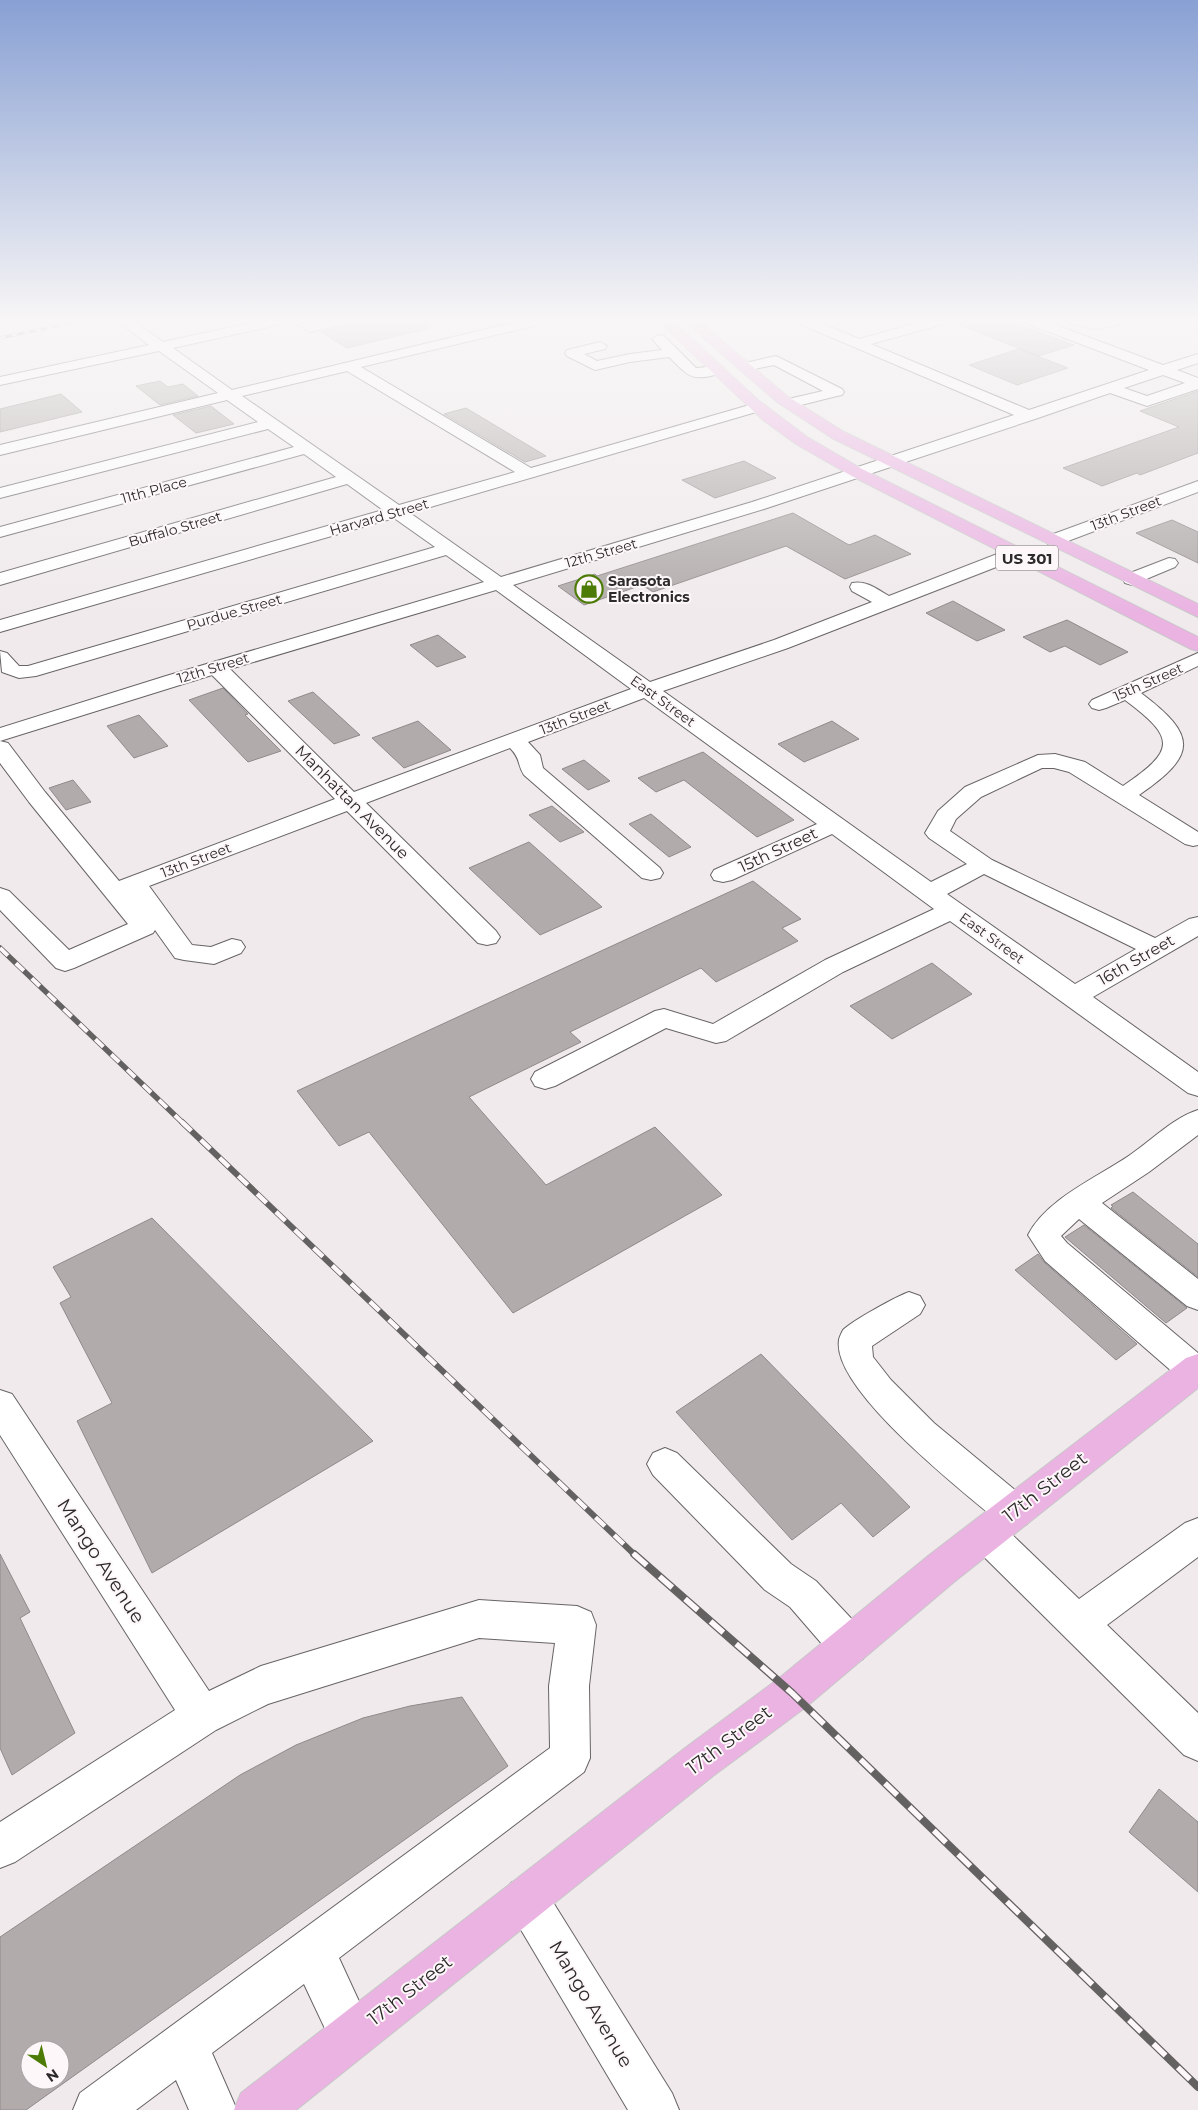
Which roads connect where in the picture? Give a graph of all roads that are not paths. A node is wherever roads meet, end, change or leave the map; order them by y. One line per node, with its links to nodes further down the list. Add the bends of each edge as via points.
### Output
1 (125, 419): 10 (street)
2 (266, 419): 8 (street, East Street)
3 (438, 419): 13 (street)
4 (715, 419): 13 (street, Harvard Street)
5 (773, 419): 12 (main road, US 301, via 805,443)
6 (813, 419): 11 (main road, US 301)
7 (1019, 419): 11 (street, 12th Street)
8 (271, 423): 9 (street, East Street); 16 (street)
9 (307, 448): 14 (street, East Street); 18 (street, 11th Place)
10 (0, 450)
11 (889, 461): 12 (street, 12th Street); 19 (main road, US 301)
12 (856, 472): 21 (main road, US 301); 26 (street, 12th Street, via 700,523)
13 (528, 474): 17 (street, Harvard Street)
14 (350, 478): 17 (street, East Street); 23 (street, Buffalo Street)
15 (1198, 486): 19 (street, 13th Street)
16 (0, 493)
17 (397, 512): 20 (street, East Street); 30 (street, Harvard Street)
18 (0, 532)
19 (1054, 540): 24 (main road, US 301)
20 (449, 548): 26 (street, East Street); 33 (street, Purdue Street, via 38,670 19,673 7,668)
21 (1016, 553): 25 (main road, US 301); 28 (street, 13th Street)
22 (1169, 563): 24 (street)
23 (0, 578)
24 (1132, 579): 29 (main road, US 301)
25 (1071, 581): 31 (main road, via 1109,586); 32 (main road, US 301)
26 (498, 583): 35 (street, 12th Street); 36 (street, East Street)
27 (859, 587): 28 (street)
28 (888, 603): 36 (street, 13th Street)
29 (1198, 611)
30 (0, 626)
31 (1198, 628)
32 (1198, 645)
33 (0, 657)
34 (1198, 659): 37 (street, 15th Street)
35 (217, 668): 39 (street, 12th Street); 42 (street, Manhattan Avenue)
36 (647, 690): 40 (street, 13th Street); 43 (street, East Street)
37 (1126, 692): 38 (street, 15th Street); 41 (street, via 1158,715 1171,731 1174,751 1163,767)
38 (1099, 704)
39 (2, 734): 48 (street)
40 (514, 740): 42 (street, 13th Street); 46 (street, via 529,754 532,770)
41 (1123, 796): 44 (street); 45 (street, via 1077,767 1055,761 1038,762 973,792 946,816 938,833)
42 (352, 802): 48 (street, 13th Street); 53 (street, Manhattan Avenue)
43 (833, 824): 47 (street, 15th Street); 49 (street, East Street)
44 (1193, 839)
45 (984, 865): 49 (street); 55 (street)
46 (651, 872)
47 (723, 875)
48 (124, 887): 50 (street, via 144,927 65,962); 54 (street, via 184,952 214,956)
49 (929, 893): 51 (street, East Street)
50 (0, 896)
51 (952, 910): 56 (street, East Street); 57 (street, via 834,966 716,1034 664,1018)
52 (1198, 925): 55 (street, 16th Street)
53 (487, 937)
54 (232, 947)
55 (1156, 949): 56 (street, 16th Street)
56 (1074, 996): 58 (street, East Street)
57 (545, 1079)
58 (1198, 1086)
59 (1198, 1121): 60 (street)
60 (1080, 1203): 61 (street); 63 (street, via 1058,1218 1043,1235 1056,1252)
61 (1198, 1298)
62 (909, 1305): 66 (street, via 856,1340 857,1361 879,1390)
63 (1196, 1370): 66 (main road, 17th Street)
64 (0, 1404): 70 (street, Mango Avenue)
65 (665, 1464): 69 (street, via 778,1577 803,1594)
66 (1000, 1523): 68 (street); 69 (main road, 17th Street)
67 (1198, 1535): 68 (street)
68 (1078, 1623): 71 (street)
69 (849, 1645): 73 (main road, 17th Street, via 792,1693)
70 (202, 1716): 72 (street); 74 (street, via 261,1686 479,1619 577,1625 569,1686 570,1758)
71 (1198, 1741)
72 (0, 1848)
73 (526, 1898): 75 (main road, 17th Street); 80 (street, Mango Avenue)
74 (312, 1951): 75 (street); 76 (street)
75 (352, 2036): 79 (main road, 17th Street)
76 (185, 2046): 77 (street); 78 (street)
77 (98, 2110)
78 (213, 2110)
79 (258, 2110)
80 (656, 2110)

